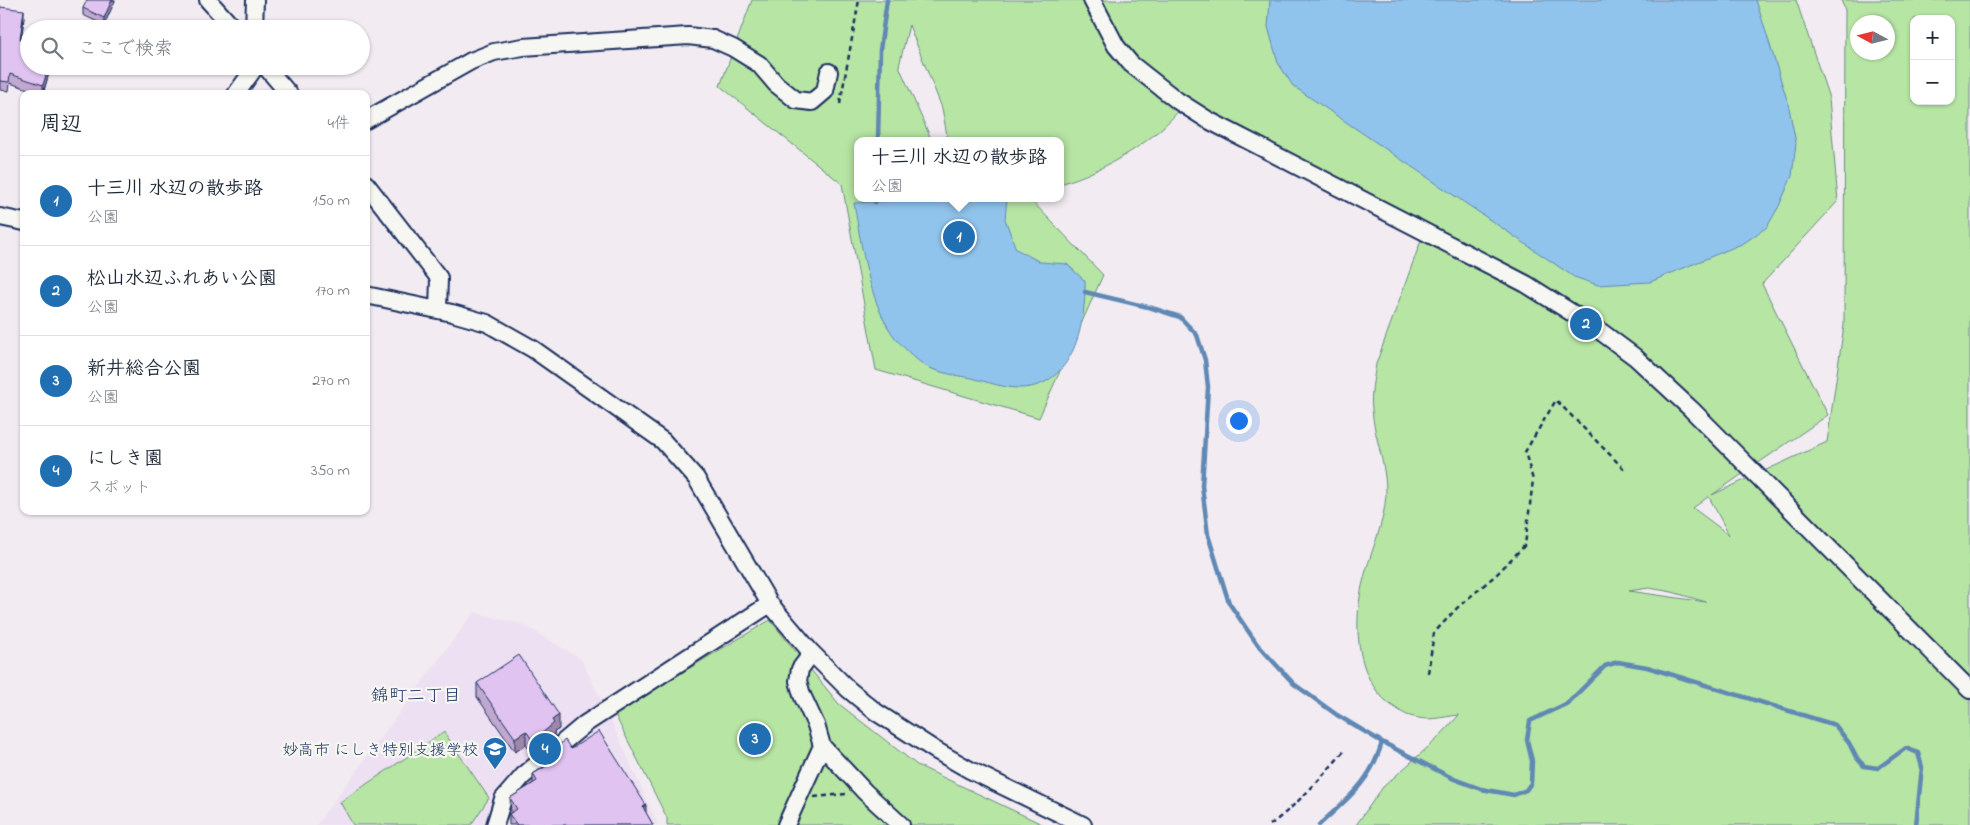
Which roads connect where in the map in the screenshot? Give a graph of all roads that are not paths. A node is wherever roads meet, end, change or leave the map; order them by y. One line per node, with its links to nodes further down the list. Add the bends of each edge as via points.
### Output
1 (208, 0): 4 (street)
2 (255, 0): 5 (street)
3 (1092, 0): 19 (street, via 1116,46 1143,74 1178,101 1208,120 1526,284 1635,357 1698,416)
4 (226, 20)
5 (254, 20)
6 (830, 72): 11 (street, via 825,92 812,102 796,100 759,64 713,39 688,36 523,47 494,52 471,61)
7 (250, 75): 9 (street)
8 (273, 75): 10 (street)
9 (239, 90)
10 (286, 90)
11 (370, 118)
12 (370, 189): 16 (street, via 439,278)
13 (0, 217): 14 (street)
14 (20, 221)
15 (370, 296): 16 (street)
16 (438, 310): 17 (street, via 487,323 533,349 663,441 696,478)
17 (770, 604): 18 (street); 21 (street, via 585,724 523,776 503,799)
18 (812, 653): 20 (street, via 800,669 798,681); 24 (street, via 848,689 910,736 970,770)
19 (1970, 690)
20 (822, 746): 22 (street); 23 (street)
21 (495, 825)
22 (786, 825)
23 (901, 825)
24 (1083, 825)

